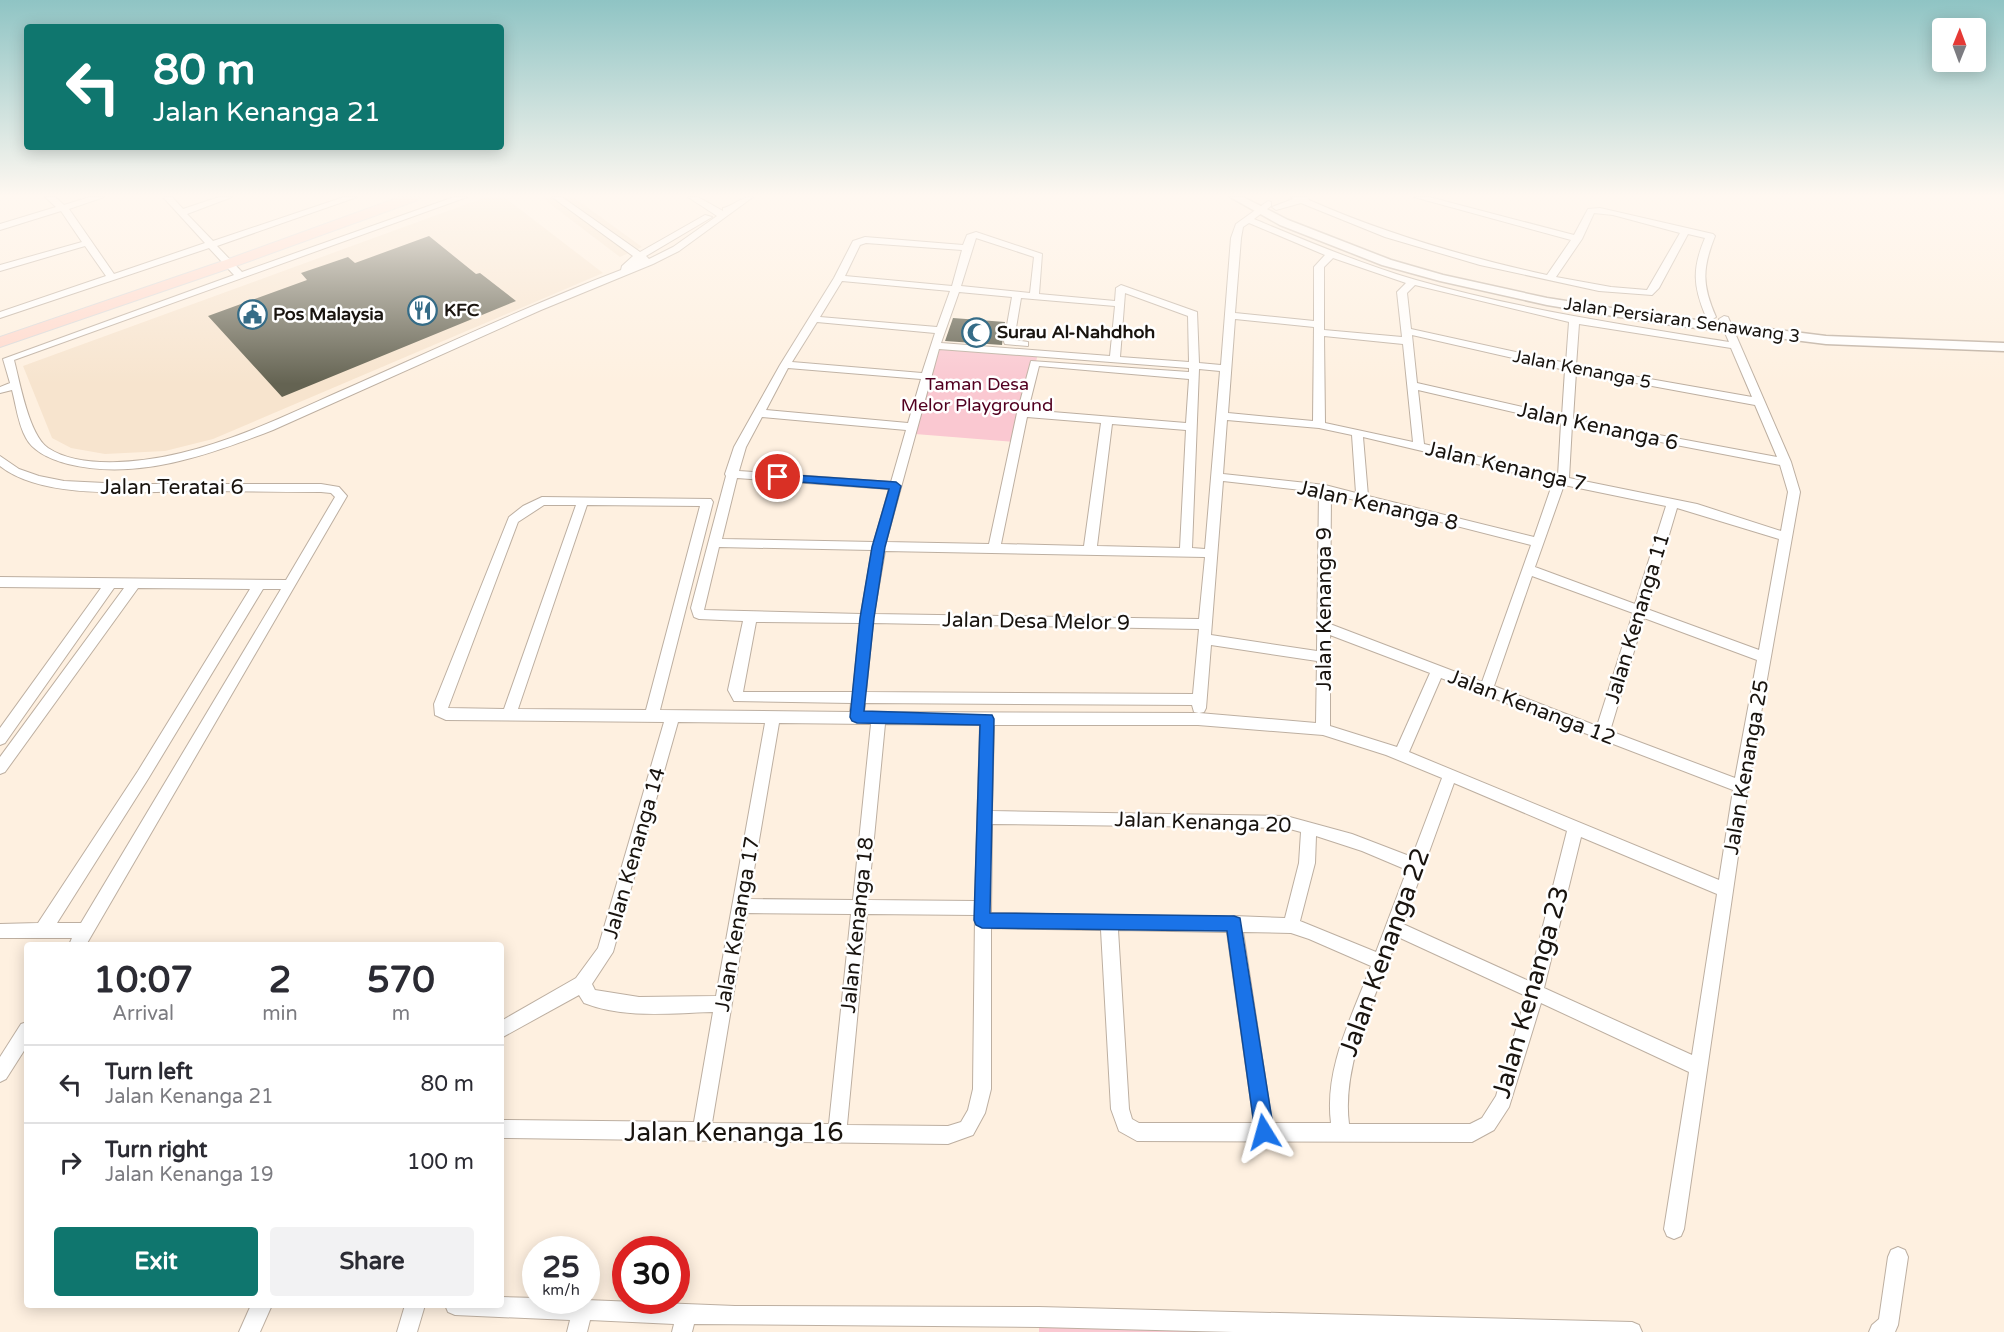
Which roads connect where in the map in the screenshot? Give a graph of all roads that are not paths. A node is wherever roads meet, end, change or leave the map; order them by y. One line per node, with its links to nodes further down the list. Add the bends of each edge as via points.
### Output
1 (31, 259): 24 (street)
2 (99, 259): 27 (street)
3 (167, 259): 27 (street)
4 (223, 259): 25 (street)
5 (244, 259): 25 (main road)
6 (251, 259): 25 (main road)
7 (260, 259): 25 (street)
8 (635, 259): 26 (street)
9 (645, 259): 23 (street)
10 (656, 259): 23 (street)
11 (849, 259): 28 (street)
12 (963, 259): 31 (street)
13 (1039, 259): 33 (street)
14 (1234, 259): 36 (street)
15 (1326, 259): 40 (street, via 1319,267)
16 (1346, 259): 30 (street)
17 (1378, 259): 39 (street, Jalan Persiaran Senawang 3, via 1497,291 1582,308)
18 (1401, 259): 39 (street, Jalan Persiaran Senawang 3, via 1591,303)
19 (1467, 259): 29 (street)
20 (1563, 259): 29 (street)
21 (1669, 259): 29 (street, via 1649,293 1593,288)
22 (1701, 259): 39 (street, Jalan Kenanga 25, via 1697,279 1701,294)
23 (650, 262): 26 (street)
24 (0, 268)
25 (231, 268): 42 (main road); 45 (main road, via 200,273); 55 (street, via 8,359)
26 (619, 274): 55 (street, via 229,442 145,464 61,460 38,448 31,438)
27 (112, 278): 35 (street)
28 (839, 278): 31 (street); 37 (street)
29 (1550, 278)
30 (1413, 282): 38 (street); 43 (street, via 1402,292)
31 (956, 288): 32 (street); 41 (street)
32 (1017, 294): 33 (street); 49 (street, via 1009,342)
33 (1034, 296): 34 (street)
34 (1120, 304): 49 (street); 53 (street, via 1121,288 1193,314)
35 (0, 315)
36 (1230, 315): 40 (street, Jalan Kenanga 5); 51 (street)
37 (814, 319): 41 (street); 50 (street)
38 (1574, 320): 47 (street); 52 (street)
39 (1721, 322): 44 (street, Jalan Persiaran Senawang 3); 47 (street, Jalan Kenanga 25); 48 (street, Jalan Persiaran Senawang 3, via 1859,342)
40 (1319, 329): 43 (street, Jalan Kenanga 5); 64 (street)
41 (940, 330): 46 (street)
42 (0, 331)
43 (1407, 336): 52 (street, Jalan Kenanga 5); 56 (street)
44 (2004, 337)
45 (0, 342)
46 (935, 346): 49 (street); 54 (street)
47 (1736, 346): 58 (street, Jalan Kenanga 25)
48 (2004, 347)
49 (1116, 355): 53 (street)
50 (785, 365): 54 (street); 59 (street)
51 (1225, 368): 53 (street); 61 (street)
52 (1569, 368): 58 (street, Jalan Kenanga 5); 63 (street)
53 (1194, 371): 60 (street, via 1035,363); 66 (street)
54 (926, 376): 65 (street)
55 (16, 385): 57 (street)
56 (1412, 385): 63 (street, Jalan Kenanga 6); 68 (street)
57 (0, 390)
58 (1759, 402): 70 (street, Jalan Kenanga 25)
59 (760, 413): 65 (street); 71 (street, via 740,447)
60 (1022, 413): 62 (street); 83 (street)
61 (1221, 416): 64 (street, Jalan Kenanga 7); 72 (street)
62 (1107, 420): 66 (street); 84 (street)
63 (1567, 421): 70 (street, Jalan Kenanga 6); 73 (street)
64 (1319, 425): 67 (street, Jalan Kenanga 7)
65 (912, 427): 74 (street)
66 (1192, 427): 85 (street)
67 (1357, 432): 68 (street, Jalan Kenanga 7); 76 (street)
68 (1419, 446): 73 (street, Jalan Kenanga 7)
69 (0, 460): 92 (street, Jalan Teratai 6, via 23,476 62,485 334,490 341,496 338,504)
70 (1785, 462): 79 (street, Jalan Kenanga 25, via 1794,492)
71 (731, 474): 74 (street); 81 (street)
72 (1218, 477): 75 (street, Jalan Kenanga 8); 86 (street)
73 (1561, 480): 78 (street, Jalan Kenanga 7); 80 (street)
74 (896, 486): 82 (street)
75 (1325, 489): 76 (street, Jalan Kenanga 8); 97 (street, Jalan Kenanga 9)
76 (1362, 498): 80 (street, Jalan Kenanga 8)
77 (582, 501): 105 (street); 105 (street, via 542,501 513,520 440,711); 106 (street, via 706,502)
78 (1673, 503): 79 (street, Jalan Kenanga 7); 93 (street, Jalan Kenanga 11)
79 (1787, 537): 100 (street, Jalan Kenanga 25)
80 (1537, 542): 87 (street)
81 (713, 543): 82 (street); 94 (street, Jalan Desa Melor 9, via 697,608 699,614)
82 (879, 547): 83 (street); 95 (street)
83 (994, 549): 84 (street)
84 (1090, 550): 85 (street)
85 (1186, 552): 86 (street)
86 (1211, 553): 96 (street)
87 (1528, 569): 93 (street); 102 (street)
88 (0, 582): 89 (street)
89 (110, 584): 90 (street); 115 (street)
90 (134, 584): 91 (street); 117 (street)
91 (259, 585): 92 (street); 132 (street)
92 (290, 585): 133 (street)
93 (1640, 612): 100 (street); 114 (street, Jalan Kenanga 11)
94 (751, 616): 95 (street, Jalan Desa Melor 9); 103 (street, via 735,690 739,697)
95 (867, 618): 96 (street, Jalan Desa Melor 9); 103 (street)
96 (1205, 624): 98 (street)
97 (1324, 627): 99 (street, Jalan Kenanga 9); 101 (street, Jalan Kenanga 12)
98 (1204, 639): 99 (street); 104 (street)
99 (1324, 657): 113 (street, Jalan Kenanga 9)
100 (1765, 658): 119 (street, Jalan Kenanga 25)
101 (1438, 670): 102 (street, Jalan Kenanga 12); 116 (street)
102 (1486, 689): 114 (street, Jalan Kenanga 12)
103 (859, 697): 104 (street); 109 (street)
104 (1200, 699): 112 (street)
105 (509, 715): 106 (street)
106 (652, 715): 107 (street)
107 (673, 715): 108 (street); 137 (street, Jalan Kenanga 14, via 605,952)
108 (773, 716): 109 (street); 125 (street, Jalan Kenanga 17)
109 (857, 717): 110 (street)
110 (879, 717): 111 (street); 126 (street, Jalan Kenanga 18)
111 (987, 719): 112 (street); 120 (street)
112 (1198, 719): 113 (street)
113 (1323, 729): 116 (street)
114 (1602, 734): 119 (street, Jalan Kenanga 12)
115 (0, 739)
116 (1400, 754): 118 (street)
117 (0, 768)
118 (1450, 775): 122 (street); 123 (street, Jalan Kenanga 22)
119 (1741, 787): 124 (street, Jalan Kenanga 25)
120 (984, 817): 121 (street, Jalan Kenanga 20, via 1249,820); 127 (street)
121 (1309, 827): 123 (street, Jalan Kenanga 20); 130 (street, via 1306,862)
122 (1575, 828): 124 (street); 138 (street, Jalan Kenanga 23)
123 (1415, 866): 131 (street, Jalan Kenanga 22)
124 (1725, 890): 142 (street, Jalan Kenanga 25)
125 (739, 906): 126 (street); 139 (street, Jalan Kenanga 17)
126 (858, 907): 127 (street); 147 (street, Jalan Kenanga 18)
127 (982, 914): 128 (street); 147 (street, Jalan Kenanga 16, via 982,1089 967,1129 948,1135)
128 (1109, 921): 129 (street); 146 (street, Jalan Kenanga 23, via 1120,1109 1125,1125 1137,1132)
129 (1234, 923): 130 (street); 146 (street)
130 (1291, 926): 136 (street)
131 (1393, 927): 136 (street, Jalan Kenanga 22); 138 (street)
132 (43, 930): 133 (street); 134 (street)
133 (86, 930): 135 (street)
134 (0, 931)
135 (79, 942)
136 (1380, 962): 148 (street, Jalan Kenanga 22, via 1338,1086)
137 (582, 984): 139 (street, via 590,997 606,1002); 140 (street)
138 (1535, 994): 142 (street); 148 (street, Jalan Kenanga 23, via 1503,1101 1488,1124 1472,1133)
139 (723, 1004): 145 (street, Jalan Kenanga 17)
140 (504, 1028)
141 (24, 1034): 143 (street)
142 (1698, 1067): 149 (street, Jalan Kenanga 25)
143 (0, 1073)
144 (504, 1129): 145 (street, Jalan Kenanga 16)
145 (701, 1132): 147 (street, Jalan Kenanga 16)
146 (1264, 1132): 148 (street, Jalan Kenanga 23)
147 (837, 1133)
148 (1342, 1133)
149 (1674, 1229)
150 (1898, 1257): 164 (street, via 1888,1324)
151 (504, 1307): 154 (street)
152 (261, 1308): 160 (street)
153 (414, 1308): 161 (street)
154 (522, 1308)
155 (600, 1312): 157 (street)
156 (581, 1314): 162 (street)
157 (684, 1323): 158 (street, via 735,1316)
158 (1039, 1324): 159 (street)
159 (1229, 1327): 163 (street)
160 (249, 1332)
161 (407, 1332)
162 (577, 1332)
163 (1632, 1332)
164 (1879, 1332)

